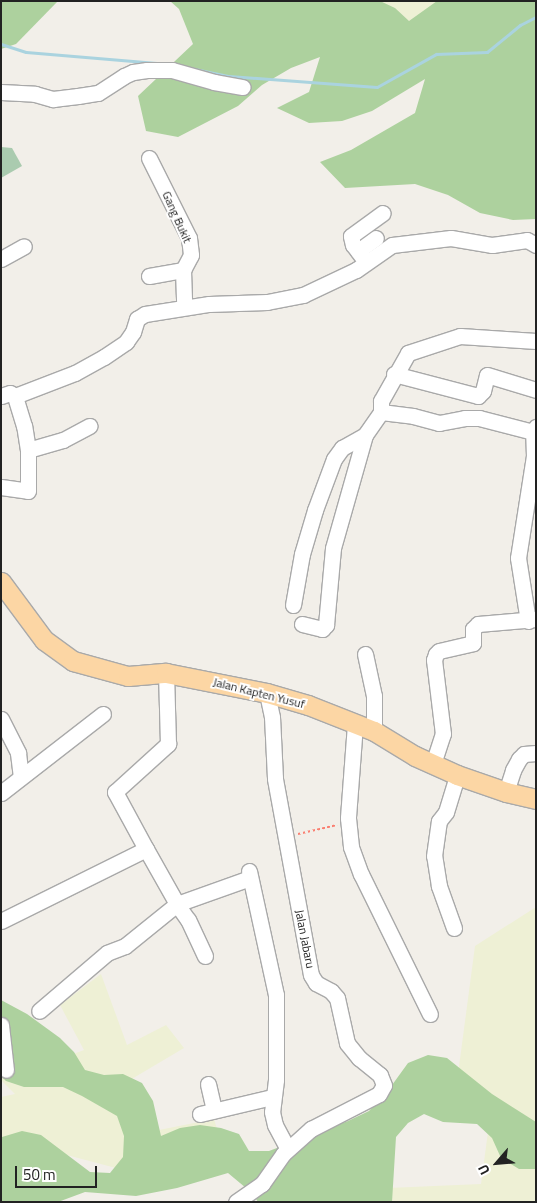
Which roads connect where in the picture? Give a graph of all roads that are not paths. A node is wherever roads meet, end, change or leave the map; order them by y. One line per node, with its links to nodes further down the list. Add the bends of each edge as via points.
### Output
1 (243, 87): 2 (street, via 172,70 147,70 124,76 98,93 53,99 35,94)
2 (1, 92)
3 (149, 158): 10 (street, Gang Bukit, via 189,238 191,255)
4 (383, 213): 8 (street, via 351,236)
5 (376, 238): 8 (street)
6 (536, 245): 8 (street, via 527,240 492,246 466,239 444,238 392,245)
7 (24, 246): 9 (street)
8 (362, 257): 12 (street, via 338,280 303,295 267,302)
9 (1, 259)
10 (183, 270): 11 (street); 12 (street, Gang Bukit)
11 (149, 276)
12 (184, 307): 16 (street, via 137,318 126,342 104,357 75,373)
13 (536, 340): 14 (street, via 460,336 408,353)
14 (394, 374): 15 (street, via 478,396 483,391 487,375); 17 (street, via 381,401)
15 (536, 390)
16 (8, 396): 21 (street, via 24,426)
17 (381, 412): 19 (street, via 439,423 479,418); 20 (street)
18 (89, 426): 21 (street, via 63,440)
19 (534, 430): 25 (street, via 534,456 518,558)
20 (365, 435): 24 (street, via 342,448 334,459 302,554); 26 (street, via 333,548 326,625 322,629)
21 (28, 450): 22 (street, via 35,488)
22 (1, 487)
23 (4, 594): 28 (main road, Jalan Kapten Yusuf, via 44,640 74,661 128,676)
24 (293, 605)
25 (532, 620): 37 (street, via 478,624 473,629 473,643 436,654 434,660 444,734)
26 (302, 624)
27 (365, 654): 33 (street, via 374,696)
28 (166, 673): 29 (main road, Jalan Kapten Yusuf); 43 (street, via 168,744 115,792)
29 (267, 693): 32 (main road, Jalan Kapten Yusuf); 54 (street, Jalan Jabaru, via 272,718 273,763 313,980 337,998 347,1043 380,1075 384,1085 379,1094 319,1124)
30 (103, 714): 36 (street)
31 (1, 719): 34 (street)
32 (355, 724): 33 (main road, Jalan Kapten Yusuf); 49 (street, via 348,822 350,847)
33 (374, 731): 37 (main road, Jalan Kapten Yusuf)
34 (18, 753): 36 (street); 39 (street)
35 (536, 753): 40 (street, via 524,754 519,759)
36 (40, 763): 39 (street)
37 (434, 764): 38 (main road, Jalan Kapten Yusuf)
38 (457, 775): 40 (main road, Jalan Kapten Yusuf); 46 (street, via 446,812 439,821 434,856 439,886)
39 (22, 777): 41 (street)
40 (506, 792): 42 (main road, Jalan Kapten Yusuf)
41 (1, 793)
42 (536, 799)
43 (146, 849): 44 (street); 45 (street)
44 (177, 904): 47 (street); 48 (street, via 125,946 107,954); 53 (street, via 249,874 276,995 276,1080)
45 (1, 921)
46 (454, 928)
47 (205, 956)
48 (39, 1011)
49 (430, 1014)
50 (1, 1025): 51 (street)
51 (6, 1070)
52 (208, 1084): 53 (street, via 207,1112)
53 (272, 1097): 54 (street, via 273,1119)
54 (288, 1149): 55 (street, Jalan Jabaru, via 262,1184)
55 (236, 1202)

